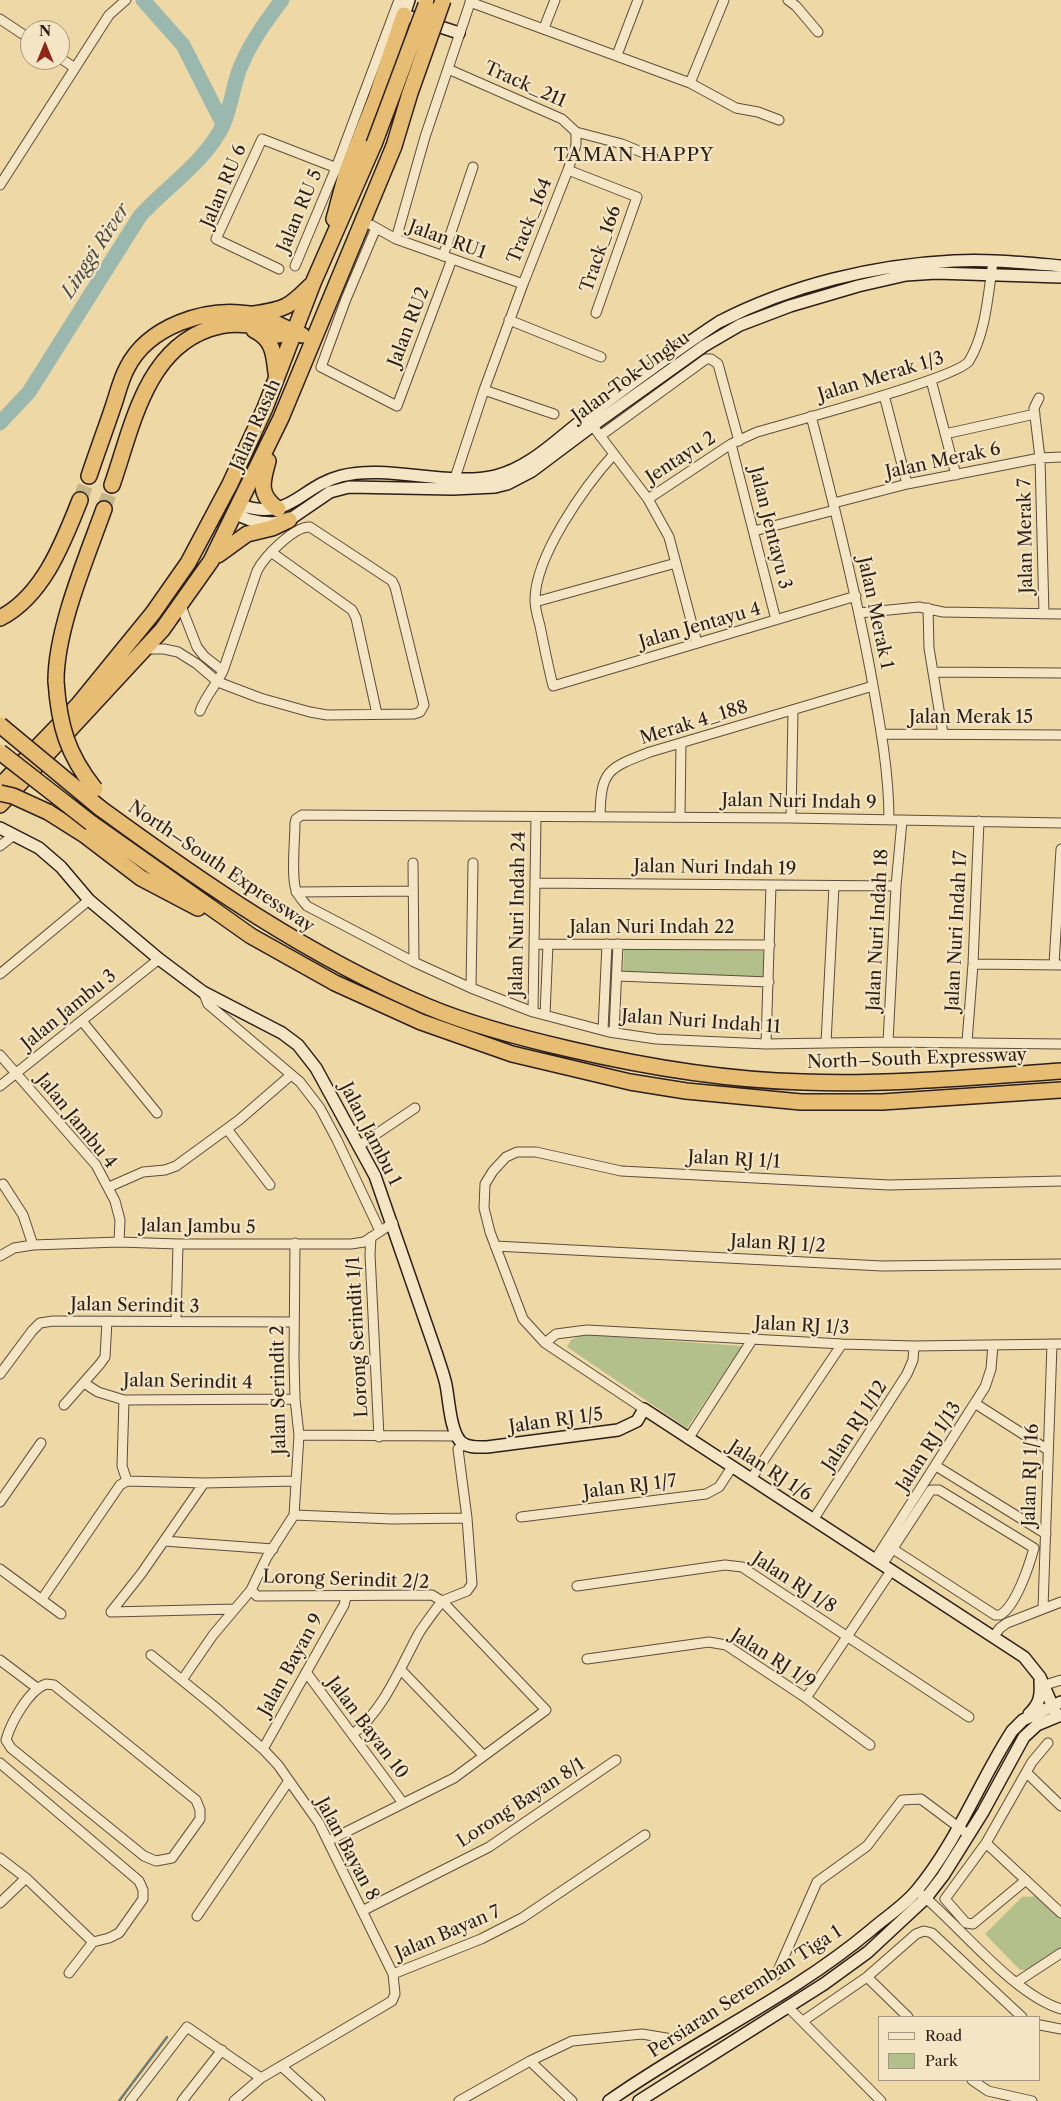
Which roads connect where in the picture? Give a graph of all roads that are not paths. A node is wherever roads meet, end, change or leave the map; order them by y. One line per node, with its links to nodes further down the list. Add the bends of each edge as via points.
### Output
1 (399, 0): 26 (street, Jalan RU 5)
2 (409, 0): 11 (main road)
3 (443, 0): 29 (highway, Jalan Rasah, bridge, via 394,146)
4 (555, 0): 13 (street)
5 (638, 0): 17 (street)
6 (724, 0): 21 (street)
7 (788, 0): 15 (street)
8 (125, 1): 19 (street, via 109,15)
9 (471, 1): 13 (street); 16 (street)
10 (426, 2): 32 (highway, Jalan Rasah, bridge, via 374,144)
11 (404, 15): 16 (main road); 26 (highway, via 376,98)
12 (0, 19): 14 (street)
13 (544, 28): 17 (street)
14 (20, 32)
15 (818, 32)
16 (460, 34): 20 (street)
17 (616, 54): 21 (street)
18 (70, 65): 19 (street)
19 (75, 68): 28 (street)
20 (448, 69): 23 (street, Track_211, via 562,119); 31 (street)
21 (690, 82): 22 (street, via 729,106)
22 (779, 120)
23 (576, 132): 24 (street, via 622,144); 27 (street, Track_211)
24 (653, 157)
25 (474, 167): 33 (street)
26 (341, 170): 32 (highway); 36 (street, Jalan RU 5); 38 (street, Jalan RU 6, via 262,139 216,238)
27 (568, 170): 42 (street, Track_164); 45 (street, Track_166, via 636,197)
28 (0, 185)
29 (362, 220): 30 (street, Jalan RU1); 43 (highway, Jalan Rasah)
30 (376, 228): 31 (street, Jalan RU1); 44 (street)
31 (396, 239): 33 (street, Jalan RU1)
32 (327, 252): 41 (highway, Jalan Rasah)
33 (443, 256): 34 (street, Jalan RU1)
34 (452, 259): 42 (street, Jalan RU1); 44 (street, Jalan RU2, via 396,406 321,367)
35 (994, 262): 37 (main road, Jalan Tok Ungku); 39 (street, Jalan Merak 1/3); 60 (main road, Jalan Tok Ungku, via 900,265 795,290 740,311 719,322)
36 (295, 266)
37 (1061, 266)
38 (279, 268)
39 (991, 274): 40 (main road, Jalan Tok Ungku); 52 (street, Jalan Merak 1/3, via 974,350 964,366); 60 (main road, Jalan Tok Ungku, via 906,275 790,306 740,325)
40 (1061, 277)
41 (313, 283): 46 (highway, via 292,304); 48 (highway, Jalan Rasah)
42 (523, 284): 47 (street, Track_164)
43 (331, 295): 44 (street); 49 (highway, Jalan Rasah)
44 (346, 299)
45 (596, 313)
46 (246, 319): 48 (highway); 51 (highway, via 274,350); 68 (highway, via 235,313 208,314 163,332 142,347 127,367); 72 (highway, via 204,331 182,343 162,362 145,391)
47 (510, 320): 50 (street); 53 (street, Track_164)
48 (293, 337): 49 (highway); 51 (highway, Jalan Rasah)
49 (312, 344): 59 (highway, Jalan Rasah)
50 (601, 358)
51 (277, 376): 69 (highway, Jalan Rasah)
52 (931, 380): 54 (street, Jalan Merak 1/3); 61 (street)
53 (484, 390): 56 (street); 70 (street, Track_164)
54 (884, 395): 58 (street, Jalan Merak 1/3); 71 (street)
55 (1039, 398): 57 (street)
56 (554, 414)
57 (1035, 414): 61 (street); 66 (street, Jalan Merak 7)
58 (811, 416): 63 (street, Jalan Merak 1/3); 75 (street, Jalan Merak 1)
59 (281, 418): 76 (highway, Jalan Rasah); 78 (highway, via 263,485 265,496)
60 (589, 421): 62 (street); 70 (main road, Jalan Tok Ungku, via 521,467 492,477)
61 (945, 434): 67 (street)
62 (600, 436): 63 (street, Jalan Jentayu 3, via 706,359 711,359 718,364); 64 (street)
63 (735, 442): 73 (street, Jentayu 2); 81 (street, Jalan Jentayu 3)
64 (614, 454): 73 (street); 86 (street, via 594,477 542,563)
65 (1061, 457): 66 (street, Jalan Merak 6)
66 (1040, 458): 67 (street, Jalan Merak 6); 90 (street, Jalan Merak 7)
67 (956, 475): 71 (street, Jalan Merak 6)
68 (89, 476)
69 (230, 484): 76 (highway); 79 (highway, Jalan Rasah)
70 (453, 484): 78 (main road, Jalan Tok Ungku, via 362,473 340,476 323,482 295,502); 80 (main road, Jalan Tok Ungku, via 349,487 330,492)
71 (907, 484): 75 (street, Jalan Merak 6)
72 (112, 485)
73 (648, 499): 84 (street, via 669,537)
74 (80, 500): 92 (highway, via 65,539 29,597)
75 (834, 507): 81 (street, Jalan Merak 6); 85 (street, Jalan Merak 1)
76 (236, 508): 78 (main road, Jalan Tok Ungku); 79 (highway); 80 (main road, Jalan Tok Ungku, via 250,520 273,523); 83 (highway, Jalan Rasah)
77 (104, 509): 125 (highway, bridge, via 58,650 58,711 77,764 95,789)
78 (278, 509)
79 (212, 519): 110 (highway, Jalan Rasah, via 188,563 141,628 78,705)
80 (290, 520): 83 (highway, via 247,534)
81 (754, 531): 93 (street, Jalan Jentayu 3)
82 (271, 552): 96 (street, via 257,571); 103 (street, via 352,610); 103 (street, via 301,528 310,527 392,580 424,705 420,712 414,714)
83 (211, 561): 87 (highway, Jalan Rasah)
84 (676, 563): 86 (street); 94 (street)
85 (856, 596): 89 (street, Jalan Merak 1); 93 (street, Jalan Jentayu 4)
86 (535, 602): 94 (street, Jalan Jentayu 4, via 553,686)
87 (181, 606): 95 (highway, Jalan Rasah); 96 (street, via 198,647)
88 (928, 608): 89 (street); 90 (street, via 942,612); 97 (street)
89 (860, 613): 100 (street, Jalan Merak 1)
90 (1044, 614): 91 (street)
91 (1061, 614)
92 (0, 618)
93 (776, 620): 94 (street, Jalan Jentayu 4)
94 (697, 643)
95 (145, 649): 99 (street, via 178,652); 112 (highway, Jalan Rasah)
96 (223, 671): 99 (street)
97 (933, 672): 98 (street); 106 (street)
98 (1061, 673)
99 (218, 682): 102 (street); 103 (street, via 310,712)
100 (873, 686): 101 (street, Merak 4_188); 105 (street, Jalan Merak 1)
101 (793, 711): 108 (street, Merak 4_188); 116 (street)
102 (200, 712)
103 (377, 714)
104 (0, 725): 125 (highway, North–South Expressway, bridge, via 100,808)
105 (882, 734): 106 (street, Jalan Merak 15); 117 (street, Jalan Merak 1)
106 (944, 734): 107 (street, Jalan Merak 15)
107 (1061, 735)
108 (682, 743): 113 (street, Merak 4_188, via 614,767 607,774); 114 (street)
109 (0, 752): 135 (highway, North–South Expressway, bridge, via 91,823)
110 (0, 786)
111 (0, 793): 135 (highway, bridge, via 48,812 141,878)
112 (0, 805)
113 (600, 816): 114 (street, Jalan Nuri Indah 9); 115 (street, Jalan Nuri Indah 9)
114 (680, 817): 116 (street, Jalan Nuri Indah 9)
115 (536, 818): 128 (street, Jalan Nuri Indah 24); 133 (street, Jalan Nuri Indah 9, via 302,815 296,819)
116 (791, 818): 117 (street, Jalan Nuri Indah 9)
117 (889, 820): 118 (street, Jalan Nuri Indah 9)
118 (902, 820): 119 (street, Jalan Nuri Indah 9); 131 (street, Jalan Nuri Indah 18)
119 (979, 821): 120 (street, Jalan Nuri Indah 9); 143 (street, Jalan Nuri Indah 17)
120 (1061, 823)
121 (0, 828): 122 (main road, Jalan Jambu 1)
122 (14, 835): 123 (street); 134 (main road, Jalan Jambu 1, via 39,848)
123 (0, 846)
124 (1061, 849): 144 (street)
125 (164, 855): 161 (highway, North–South Expressway, via 262,920 343,967 427,1006 515,1037 633,1064 768,1080 890,1082)
126 (413, 863): 132 (street)
127 (474, 863): 148 (street)
128 (535, 883): 129 (street, Jalan Nuri Indah 19); 136 (street, Jalan Nuri Indah 24)
129 (771, 885): 130 (street, Jalan Nuri Indah 19); 140 (street)
130 (834, 886): 131 (street, Jalan Nuri Indah 19); 157 (street)
131 (896, 886): 155 (street, Jalan Nuri Indah 18)
132 (413, 891): 133 (street); 142 (street)
133 (296, 892): 142 (street, Jalan Nuri Indah 11, via 307,906)
134 (89, 900): 141 (main road, Jalan Jambu 1); 145 (street)
135 (251, 936): 165 (highway, North–South Expressway, via 335,983 421,1022 512,1054 630,1082 801,1102 882,1102)
136 (535, 944): 137 (street, Jalan Nuri Indah 22); 150 (street, Jalan Nuri Indah 24)
137 (548, 944): 138 (street, Jalan Nuri Indah 22); 151 (street)
138 (607, 944): 139 (street, Jalan Nuri Indah 22); 153 (street)
139 (618, 944): 140 (street, Jalan Nuri Indah 22); 146 (street)
140 (770, 945): 147 (street)
141 (159, 959): 149 (main road, Jalan Jambu 1); 152 (street, Jalan Jambu 3)
142 (414, 962): 148 (street, Jalan Nuri Indah 11)
143 (974, 964): 144 (street); 156 (street, Jalan Nuri Indah 17)
144 (1058, 964)
145 (0, 974)
146 (617, 976): 147 (street); 154 (street)
147 (769, 982): 158 (street)
148 (471, 988): 150 (street, Jalan Nuri Indah 11)
149 (202, 992): 163 (street, via 208,1004); 169 (main road, Jalan Jambu 1, via 282,1033 298,1045 316,1068)
150 (533, 1012): 151 (street, Jalan Nuri Indah 11)
151 (546, 1016): 153 (street, Jalan Nuri Indah 11)
152 (82, 1021): 162 (street, Jalan Jambu 3); 167 (street)
153 (603, 1030): 154 (street, Jalan Nuri Indah 11)
154 (614, 1033): 158 (street, Jalan Nuri Indah 11, via 656,1039)
155 (888, 1042): 156 (street, Jalan Nuri Indah 11); 157 (street, Jalan Nuri Indah 11)
156 (967, 1042): 159 (street, Jalan Nuri Indah 11)
157 (826, 1043): 158 (street, Jalan Nuri Indah 11)
158 (766, 1044)
159 (1061, 1044)
160 (0, 1055): 162 (street, Jalan Jambu 4)
161 (1061, 1072)
162 (16, 1074): 164 (street, Jalan Jambu 3); 173 (street, Jalan Jambu 4, via 96,1165)
163 (291, 1075): 168 (street); 175 (street, via 320,1108)
164 (0, 1086)
165 (1061, 1090)
166 (415, 1108): 169 (street)
167 (157, 1113)
168 (227, 1129): 172 (street); 173 (street, via 176,1166 143,1172)
169 (360, 1145): 174 (main road, Jalan Jambu 1)
170 (1061, 1181): 181 (street, Jalan RJ 1/1, via 889,1184 621,1171 536,1152 518,1152 506,1157 485,1184 484,1208)
171 (3, 1184): 180 (street, via 23,1215)
172 (270, 1185)
173 (109, 1187): 177 (street, Jalan Jambu 4, via 120,1220)
174 (393, 1223): 175 (street, Jalan Jambu 5); 203 (main road, Jalan Jambu 1, via 444,1377)
175 (380, 1231): 176 (street, Jalan Jambu 5)
176 (371, 1237): 178 (street, Jalan Jambu 5, via 351,1244); 201 (street, Lorong Serindit 1/1)
177 (119, 1242): 179 (street, Jalan Jambu 5); 180 (street, Jalan Jambu 5)
178 (295, 1243): 179 (street, Jalan Jambu 5); 186 (street, Jalan Serindit 2)
179 (178, 1244): 185 (street)
180 (34, 1245): 182 (street, Jalan Jambu 5, via 14,1248)
181 (494, 1246): 183 (street, Jalan RJ 1/2, via 882,1266); 188 (street, Jalan RJ 1/6, via 522,1319)
182 (0, 1256)
183 (1061, 1264)
184 (107, 1321): 185 (street, Jalan Serindit 3); 193 (street, Jalan Serindit 3, via 40,1323); 194 (street, via 105,1357)
185 (176, 1322): 186 (street, Jalan Serindit 3)
186 (294, 1322): 195 (street, Jalan Serindit 2)
187 (752, 1340): 188 (street, Jalan RJ 1/3, via 587,1330 556,1334); 189 (street, Jalan RJ 1/3); 202 (street)
188 (545, 1343): 199 (street, Jalan RJ 1/6)
189 (842, 1344): 192 (street, Jalan RJ 1/3); 208 (street)
190 (1057, 1344): 191 (street, Jalan RJ 1/3); 205 (street, Jalan RJ 1/16)
191 (992, 1345): 192 (street, Jalan RJ 1/3); 197 (street, Jalan RJ 1/13, via 991,1369)
192 (914, 1346): 216 (street, Jalan RJ 1/12, via 908,1374)
193 (0, 1374)
194 (84, 1383): 196 (street, Jalan Serindit 4, via 98,1392); 198 (street)
195 (295, 1399): 196 (street, Jalan Serindit 4); 200 (street, Jalan Serindit 2)
196 (124, 1400): 210 (street)
197 (976, 1404): 205 (street); 206 (street, Jalan RJ 1/13)
198 (64, 1405)
199 (644, 1409): 202 (main road, Jalan RJ 1/6); 203 (main road, Jalan RJ 1/5, via 637,1421 618,1430 487,1447 471,1447)
200 (299, 1435): 201 (street); 209 (street, Jalan Serindit 2)
201 (379, 1436): 203 (street)
202 (688, 1438): 207 (main road, Jalan RJ 1/6)
203 (460, 1440): 215 (street, Jalan Jambu 1, via 458,1449)
204 (41, 1443): 212 (street)
205 (1048, 1450): 217 (street, Jalan RJ 1/16)
206 (936, 1466): 217 (street); 223 (street, Jalan RJ 1/13)
207 (732, 1467): 208 (main road, Jalan RJ 1/6); 214 (street, Jalan RJ 1/7, via 719,1488 706,1494)
208 (751, 1480): 216 (main road, Jalan RJ 1/6)
209 (295, 1481): 211 (street); 213 (street, Jalan Serindit 2)
210 (124, 1483): 211 (street); 228 (street)
211 (204, 1483): 218 (street)
212 (0, 1502)
213 (294, 1515): 215 (street); 220 (street)
214 (521, 1517)
215 (468, 1518): 229 (street, Jalan Jambu 1, via 472,1584 468,1591)
216 (813, 1520): 223 (main road, Jalan RJ 1/6)
217 (1046, 1534): 222 (street, Jalan RJ 1/16)
218 (164, 1541): 220 (street); 232 (street, via 110,1612)
219 (1034, 1548): 221 (street, via 935,1489 930,1490); 222 (street); 234 (street, via 1024,1580)
220 (273, 1549): 226 (street)
221 (892, 1550): 223 (street); 234 (street, via 995,1615)
222 (1045, 1552): 231 (street, Jalan RJ 1/16)
223 (883, 1565): 236 (street); 237 (main road, Jalan RJ 1/6)
224 (0, 1569): 228 (street)
225 (577, 1586): 236 (street, Jalan RJ 1/8, via 733,1565 742,1567)
226 (251, 1590): 227 (street, Lorong Serindit 2/2, via 257,1596); 232 (street)
227 (346, 1597): 229 (street, Lorong Serindit 2/2, via 432,1595); 242 (street, Jalan Bayan 9)
228 (42, 1599): 233 (street)
229 (442, 1601): 241 (street, via 418,1635); 256 (street, via 546,1710)
230 (1061, 1602): 231 (street)
231 (1043, 1608): 235 (street)
232 (235, 1610): 243 (street)
233 (60, 1614)
234 (1000, 1615): 235 (street)
235 (1002, 1625): 237 (street)
236 (847, 1637): 247 (street); 250 (street, Jalan RJ 1/8)
237 (993, 1637): 245 (main road, Jalan RJ 1/6, via 1024,1657)
238 (151, 1655): 243 (street, Jalan Bayan 8)
239 (586, 1659): 247 (street, Jalan RJ 1/9, via 718,1643 726,1645)
240 (0, 1660): 246 (street)
241 (401, 1670): 252 (street, via 364,1725); 256 (street)
242 (306, 1672): 252 (street, Jalan Bayan 10); 255 (street, Jalan Bayan 9)
243 (182, 1680): 255 (street, Jalan Bayan 8)
244 (1061, 1680): 245 (street)
245 (1042, 1681): 248 (main road, Jalan RJ 1/6); 251 (main road, via 1037,1706)
246 (37, 1688): 246 (street, via 54,1685 196,1800 200,1819 172,1858 156,1861 144,1856 11,1748 6,1740 9,1729)
247 (806, 1698): 254 (street, Jalan RJ 1/9)
248 (1057, 1703): 249 (main road, Jalan RJ 1/6); 251 (main road, Persiaran Seremban Tiga 1)
249 (1059, 1716): 265 (main road, Persiaran Seremban Tiga 1, via 1038,1725 1024,1737)
250 (969, 1717)
251 (1023, 1720): 263 (main road, Persiaran Seremban Tiga 1, via 1005,1741)
252 (353, 1734): 261 (street, Jalan Bayan 10)
253 (1048, 1744): 259 (street)
254 (870, 1745)
255 (263, 1749): 260 (street, Jalan Bayan 8)
256 (483, 1755): 261 (street, via 454,1778)
257 (616, 1760): 273 (street, Lorong Bayan 8/1, via 489,1847)
258 (0, 1764): 276 (street, via 138,1881 143,1890 143,1899 118,1933)
259 (1027, 1773): 262 (street); 267 (street)
260 (288, 1782): 266 (street, Jalan Bayan 8, via 314,1816); 275 (street)
261 (403, 1803): 266 (street)
262 (1061, 1806)
263 (958, 1828): 265 (street); 271 (main road, Persiaran Seremban Tiga 1); 280 (street, via 921,1799 902,1800 867,1846 817,1882)
264 (645, 1834): 279 (street, Jalan Bayan 7, via 522,1918 481,1939)
265 (969, 1834): 271 (main road, Persiaran Seremban Tiga 1, via 943,1876)
266 (328, 1842): 273 (street, Jalan Bayan 8)
267 (986, 1844): 270 (street); 270 (street, via 946,1896 946,1902 966,1923 975,1923)
268 (0, 1858): 269 (street)
269 (26, 1878): 272 (street); 276 (street)
270 (1026, 1880): 274 (street)
271 (921, 1894): 282 (street); 283 (main road, Persiaran Seremban Tiga 1, via 868,1952); 294 (main road, Persiaran Seremban Tiga 1, via 838,1958)
272 (0, 1903)
273 (362, 1911): 279 (street, Jalan Bayan 8)
274 (1061, 1913)
275 (197, 1916)
276 (93, 1942): 278 (street)
277 (1061, 1953): 282 (street)
278 (68, 1973)
279 (393, 1974): 293 (street, Jalan Bayan 7, via 396,1994 392,2001)
280 (776, 1975)
281 (867, 1977): 285 (street); 286 (street, via 916,1934 928,1932); 287 (street)
282 (1016, 1982): 284 (street, via 1042,2001)
283 (788, 2007): 287 (street); 297 (main road, Persiaran Seremban Tiga 1)
284 (1061, 2009)
285 (907, 2016)
286 (1021, 2016)
287 (803, 2021): 306 (street)
288 (1041, 2025): 289 (street)
289 (1061, 2029)
290 (672, 2039): 292 (street, via 642,2034 572,2041)
291 (222, 2050): 295 (street); 298 (street, via 187,2027); 299 (street)
292 (530, 2061): 302 (street); 303 (street)
293 (281, 2066): 295 (street, Jalan Bayan 7); 301 (street)
294 (662, 2066): 297 (main road); 304 (main road, Persiaran Seremban Tiga 1)
295 (261, 2078): 300 (street, Jalan Bayan 7)
296 (973, 2081): 307 (street, via 988,2091)
297 (670, 2082): 305 (main road, Persiaran Seremban Tiga 1)
298 (130, 2101)
299 (182, 2101)
300 (234, 2101)
301 (320, 2101)
302 (459, 2101)
303 (572, 2101)
304 (609, 2101)
305 (639, 2101)
306 (881, 2101)
307 (1032, 2101)

